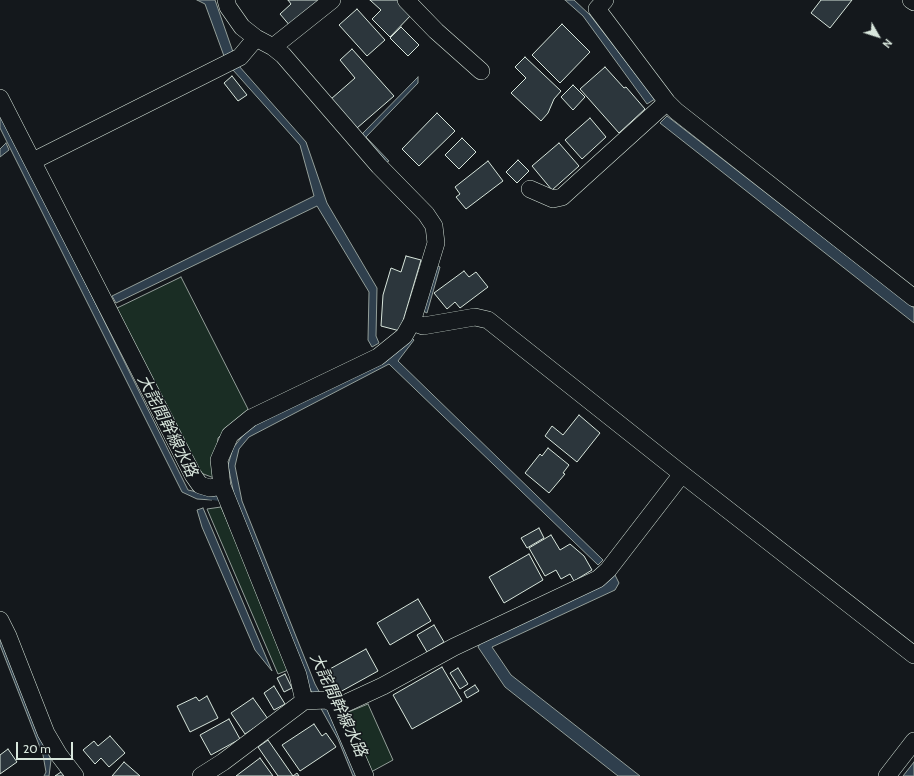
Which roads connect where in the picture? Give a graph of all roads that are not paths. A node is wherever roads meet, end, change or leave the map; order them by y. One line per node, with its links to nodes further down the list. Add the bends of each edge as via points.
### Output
1 (226, 0): 7 (street, via 242,27)
2 (332, 0): 8 (street)
3 (406, 0): 9 (street, via 436,31)
4 (912, 0): 5 (street)
5 (914, 2)
6 (597, 3): 11 (street)
7 (256, 38): 8 (street); 12 (street, via 240,57)
8 (273, 47): 15 (street, via 283,55 434,226 436,243)
9 (481, 70)
10 (0, 98): 12 (street)
11 (667, 102): 13 (street, via 562,196 553,199); 14 (street)
12 (34, 161): 17 (street, via 192,475 200,485 210,488)
13 (530, 189)
14 (914, 298)
15 (412, 322): 16 (street, via 423,326 475,317 488,320); 17 (street, via 404,336 378,357 250,418 240,426 230,435 219,460)
16 (682, 474): 19 (street); 20 (street, via 608,570 598,579 454,647 344,704)
17 (222, 486): 20 (street, via 298,675)
18 (0, 620): 22 (street, via 46,733)
19 (914, 655)
20 (319, 701): 23 (street); 24 (street)
21 (914, 741): 25 (street)
22 (75, 776)
23 (202, 776)
24 (365, 776)
25 (887, 776)

